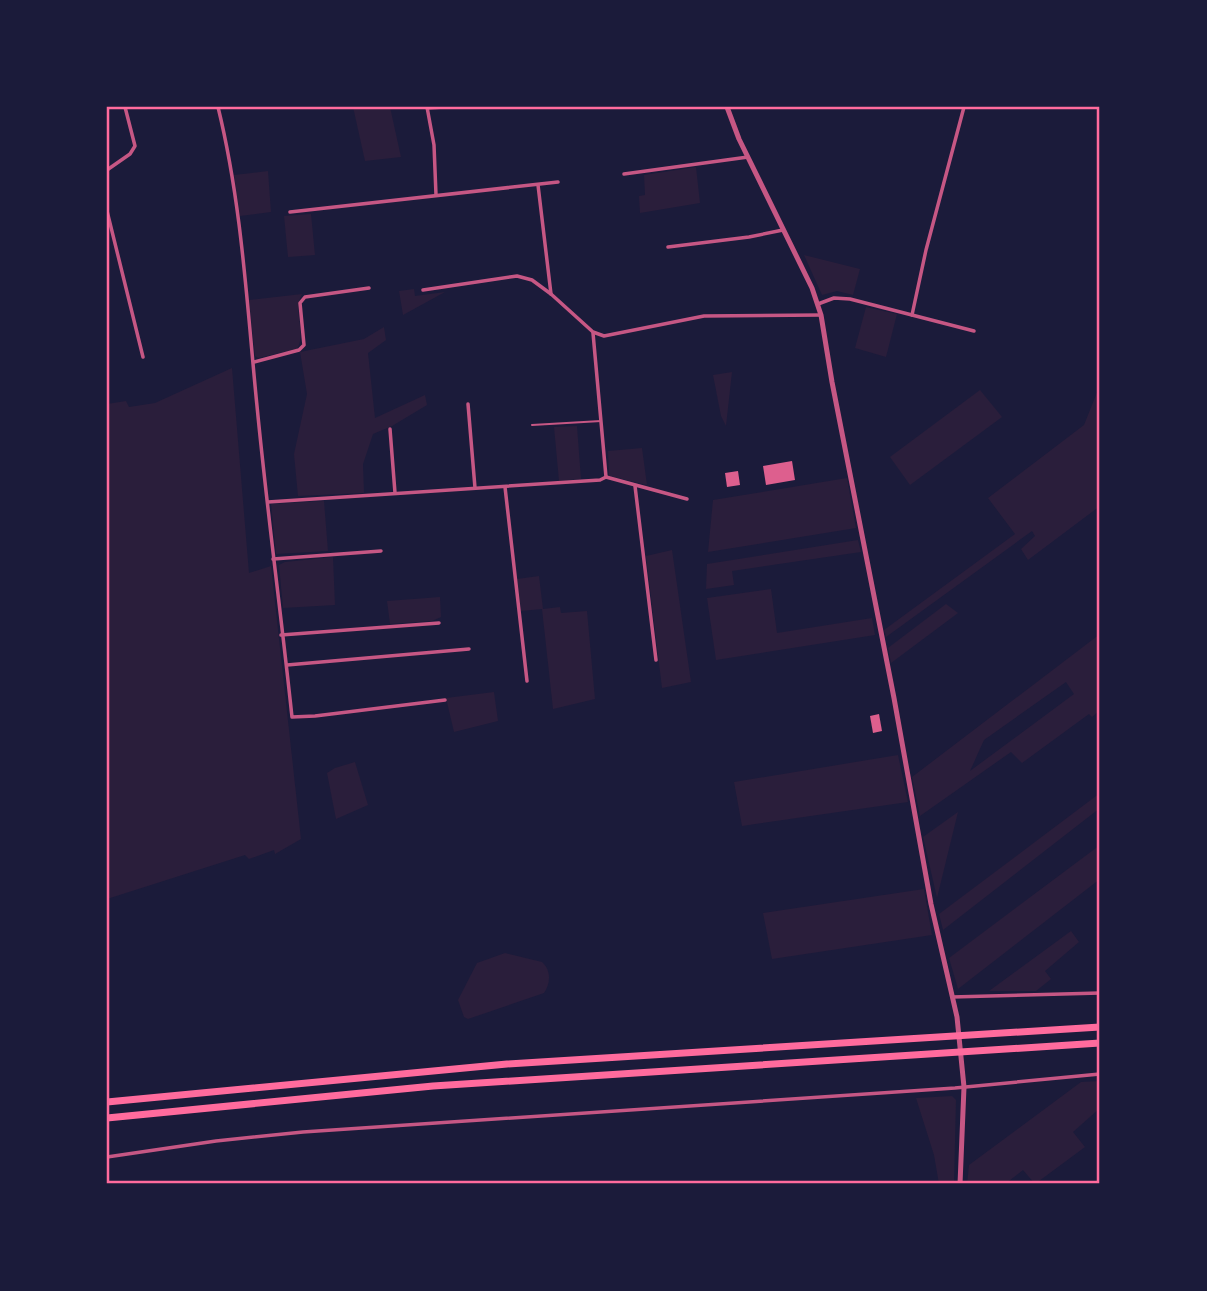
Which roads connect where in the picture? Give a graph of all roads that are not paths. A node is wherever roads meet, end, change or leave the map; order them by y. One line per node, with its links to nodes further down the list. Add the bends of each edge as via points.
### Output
1 (125, 107): 8 (street, via 135,146)
2 (218, 107): 26 (street, via 230,156)
3 (427, 107): 4 (street); 12 (street)
4 (445, 107)
5 (727, 107): 7 (street)
6 (964, 107): 22 (street)
7 (748, 158): 9 (street); 15 (street)
8 (107, 170)
9 (624, 174)
10 (558, 182): 11 (street)
11 (538, 185): 12 (street); 19 (street)
12 (436, 196): 14 (street)
13 (107, 211): 25 (street)
14 (290, 212)
15 (783, 230): 16 (street); 20 (street)
16 (668, 247)
17 (369, 288): 26 (street, via 305,297 300,303 304,345)
18 (422, 290): 19 (street, via 517,276)
19 (551, 294): 24 (street)
20 (818, 304): 21 (street); 22 (street, via 850,299)
21 (821, 314): 24 (street, via 704,316 604,336); 48 (street)
22 (912, 315): 23 (street)
23 (974, 331)
24 (593, 332): 28 (street)
25 (143, 356)
26 (254, 362): 37 (street)
27 (468, 404): 34 (street)
28 (603, 421): 29 (lane); 31 (street)
29 (532, 425)
30 (390, 429): 35 (street)
31 (606, 477): 32 (street); 33 (street)
32 (635, 486): 36 (street); 43 (street)
33 (505, 487): 34 (street); 45 (street)
34 (475, 488): 35 (street)
35 (395, 493): 37 (street)
36 (687, 499)
37 (268, 502): 39 (street)
38 (381, 551): 39 (street)
39 (274, 559): 41 (street)
40 (439, 624): 41 (street)
41 (281, 635): 44 (street)
42 (469, 649): 44 (street)
43 (656, 660)
44 (286, 665): 46 (street, via 292,717)
45 (527, 681)
46 (445, 700)
47 (1100, 993): 48 (street)
48 (952, 997): 52 (street)
49 (1100, 1027): 53 (highway, via 507,1064)
50 (1100, 1044): 54 (highway, via 433,1086)
51 (1100, 1074): 52 (street)
52 (964, 1087): 55 (street, via 303,1132); 56 (street)
53 (107, 1102)
54 (107, 1118)
55 (107, 1157)
56 (960, 1184)

